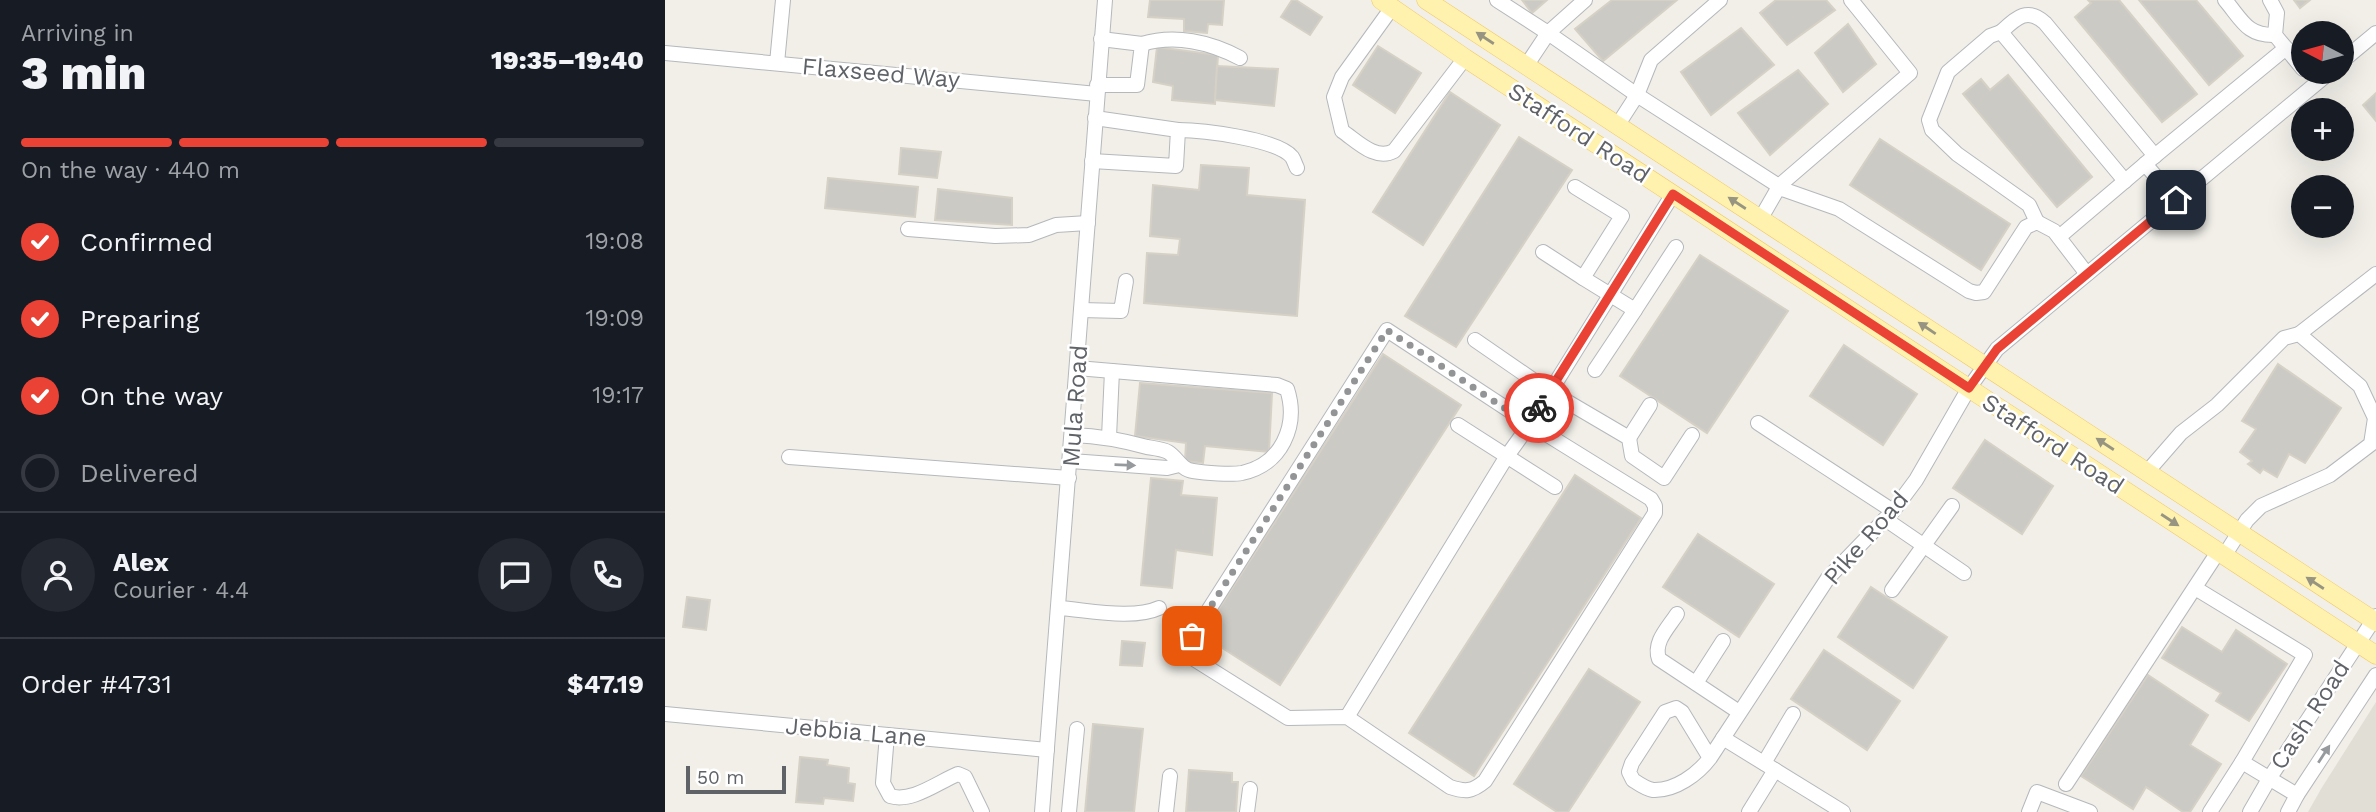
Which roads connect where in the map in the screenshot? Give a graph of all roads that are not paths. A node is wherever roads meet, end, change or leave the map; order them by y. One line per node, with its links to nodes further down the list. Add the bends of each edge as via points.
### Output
1 (783, 0): 23 (street)
2 (1105, 0): 15 (street, Mula Road)
3 (1426, 0): 24 (main road, Stafford Road, one-way to 3)
4 (1497, 0): 12 (street)
5 (1585, 0): 12 (street)
6 (1720, 0): 28 (street, via 1651,60)
7 (1851, 0): 36 (street, via 1910,73)
8 (2225, 0): 14 (street, via 2251,32)
9 (2270, 0): 14 (street, via 2277,13)
10 (1386, 4): 22 (main road, Stafford Road); 22 (street, via 1334,97 1342,131 1374,153 1394,151)
11 (2001, 32): 32 (street, via 2023,15 2039,17); 35 (street); 41 (street, via 1948,72 1929,120 1932,130 1957,154 2029,205)
12 (1548, 33): 24 (street); 28 (street)
13 (2376, 33): 18 (street)
14 (2275, 35): 17 (street)
15 (1101, 39): 16 (street); 27 (street, Mula Road)
16 (1142, 44): 21 (street, via 1196,41); 27 (street, Flaxseed Way, via 1136,85)
17 (2286, 48): 20 (street); 32 (street)
18 (2354, 51)
19 (665, 53): 23 (street, Flaxseed Way)
20 (2291, 54)
21 (1240, 58)
22 (1465, 58): 26 (main road, Stafford Road)
23 (776, 63): 27 (street, Flaxseed Way)
24 (1526, 65): 26 (main road); 30 (main road, Stafford Road)
25 (2315, 84): 39 (street, Pike Road)
26 (1510, 87): 38 (main road, Stafford Road)
27 (1097, 90): 29 (street, Mula Road)
28 (1637, 95): 30 (street); 36 (street)
29 (1095, 118): 31 (street); 33 (street, Mula Road)
30 (1617, 126): 40 (main road, Stafford Road, one-way to 30)
31 (1178, 130): 33 (street, via 1176,166); 34 (street, via 1201,130 1272,145 1291,156)
32 (2150, 160): 35 (street); 39 (street)
33 (1092, 161): 42 (street, Mula Road)
34 (1297, 167)
35 (2125, 181): 44 (street)
36 (1780, 185): 40 (street); 41 (street, via 1839,209 1976,293 1984,292 2026,227)
37 (1575, 187): 50 (street, via 1622,216)
38 (1673, 194): 45 (main road, Stafford Road); 52 (street)
39 (2176, 200): 48 (street, Pike Road)
40 (1761, 218): 45 (main road); 57 (main road, Stafford Road, one-way to 40)
41 (2037, 222): 44 (street)
42 (1088, 223): 43 (street, via 1006,236); 53 (street, Mula Road)
43 (908, 229)
44 (2059, 237): 48 (street)
45 (1744, 241): 61 (main road, Stafford Road)
46 (1676, 247): 54 (street)
47 (1543, 252): 50 (street)
48 (2088, 274): 57 (street, Pike Road, via 1997,349)
49 (2376, 274): 55 (street)
50 (1583, 278): 52 (street)
51 (1126, 281): 53 (street, via 1121,311)
52 (1609, 295): 54 (street); 62 (street)
53 (1081, 310): 58 (street, Mula Road)
54 (1635, 310): 59 (street)
55 (2299, 334): 75 (street, via 2284,338 2217,405 2181,433); 80 (street, via 2360,386 2375,418 2371,444 2330,475 2260,506)
56 (1475, 340): 62 (street)
57 (1984, 366): 61 (street, Pike Road); 75 (main road, Stafford Road, one-way to 57)
58 (1077, 368): 60 (street); 67 (street, Mula Road)
59 (1595, 370)
60 (1112, 372): 69 (street); 74 (street, via 1287,389 1290,428 1279,452 1241,473 1190,471)
61 (1969, 388): 79 (street, Pike Road, via 1916,480); 82 (main road, Stafford Road, one-way to 82)
62 (1549, 391): 66 (street); 70 (street)
63 (1650, 405): 70 (street)
64 (1758, 422): 79 (street)
65 (1458, 425): 71 (street)
66 (1530, 425): 71 (street); 98 (street, via 1651,499 1655,513 1485,781 1474,790 1450,787); 98 (street, via 1387,330 1192,636 1194,659 1288,718)
67 (1073, 435): 69 (street); 73 (street, Mula Road)
68 (1692, 435): 70 (street, via 1664,478 1632,456)
69 (1109, 437): 74 (street, via 1168,452)
70 (1629, 438)
71 (1507, 456): 77 (street); 98 (street)
72 (789, 457): 76 (street)
73 (1071, 461): 74 (street, one-way to 74); 76 (street, Mula Road)
74 (1179, 465)
75 (2147, 472): 80 (main road, Stafford Road)
76 (1069, 478): 86 (street, Mula Road)
77 (1555, 486)
78 (1952, 506): 81 (street)
79 (1889, 515): 81 (street); 95 (street, Pike Road, via 1828,578)
80 (2239, 532): 82 (street); 89 (main road, Stafford Road, one-way to 80)
81 (1923, 545): 83 (street); 85 (street)
82 (2221, 554): 84 (street); 91 (main road, Stafford Road)
83 (1964, 573)
84 (2195, 588): 104 (street, via 2305,655); 110 (street)
85 (1892, 590)
86 (1059, 608): 87 (street, via 1134,613); 102 (street, Mula Road)
87 (1159, 608)
88 (1677, 614): 94 (street, via 1656,650 1659,659)
89 (2375, 619): 91 (street, Cash Road)
90 (1723, 641): 94 (street)
91 (2357, 643): 92 (main road, Stafford Road); 109 (street, Cash Road)
92 (2376, 655)
93 (2376, 675): 112 (street, Cash Road, one-way to 93)
94 (1696, 683): 95 (street)
95 (1739, 712): 101 (street, Pike Road)
96 (665, 714): 100 (street, Jebbia Lane)
97 (1793, 714): 105 (street)
98 (1347, 716)
99 (1077, 729): 108 (street)
100 (887, 735): 102 (street, Jebbia Lane); 113 (street, via 883,783 890,796 910,796 958,774)
101 (1723, 737): 103 (street, Pike Road); 105 (street)
102 (1047, 750): 107 (street, Mula Road)
103 (1710, 758): 103 (street, Pike Road, via 1700,771 1671,787 1653,790 1633,780 1629,772 1671,708 1682,712)
104 (2242, 762): 109 (street); 122 (street)
105 (1770, 766): 118 (street); 119 (street)
106 (1170, 776): 116 (street)
107 (1045, 777): 108 (street); 114 (street, Mula Road)
108 (1072, 779): 115 (street)
109 (2269, 779): 112 (street); 123 (street, Cash Road)
110 (2066, 784)
111 (1250, 789): 117 (street)
112 (2297, 795): 124 (street, Cash Road)
113 (982, 812)
114 (1042, 812)
115 (1069, 812)
116 (1166, 812)
117 (1247, 812)
118 (1749, 812)
119 (1843, 812)
120 (2029, 812): 121 (street, via 2037,792)
121 (2090, 812)
122 (2210, 812)
123 (2250, 812)
124 (2288, 812)

